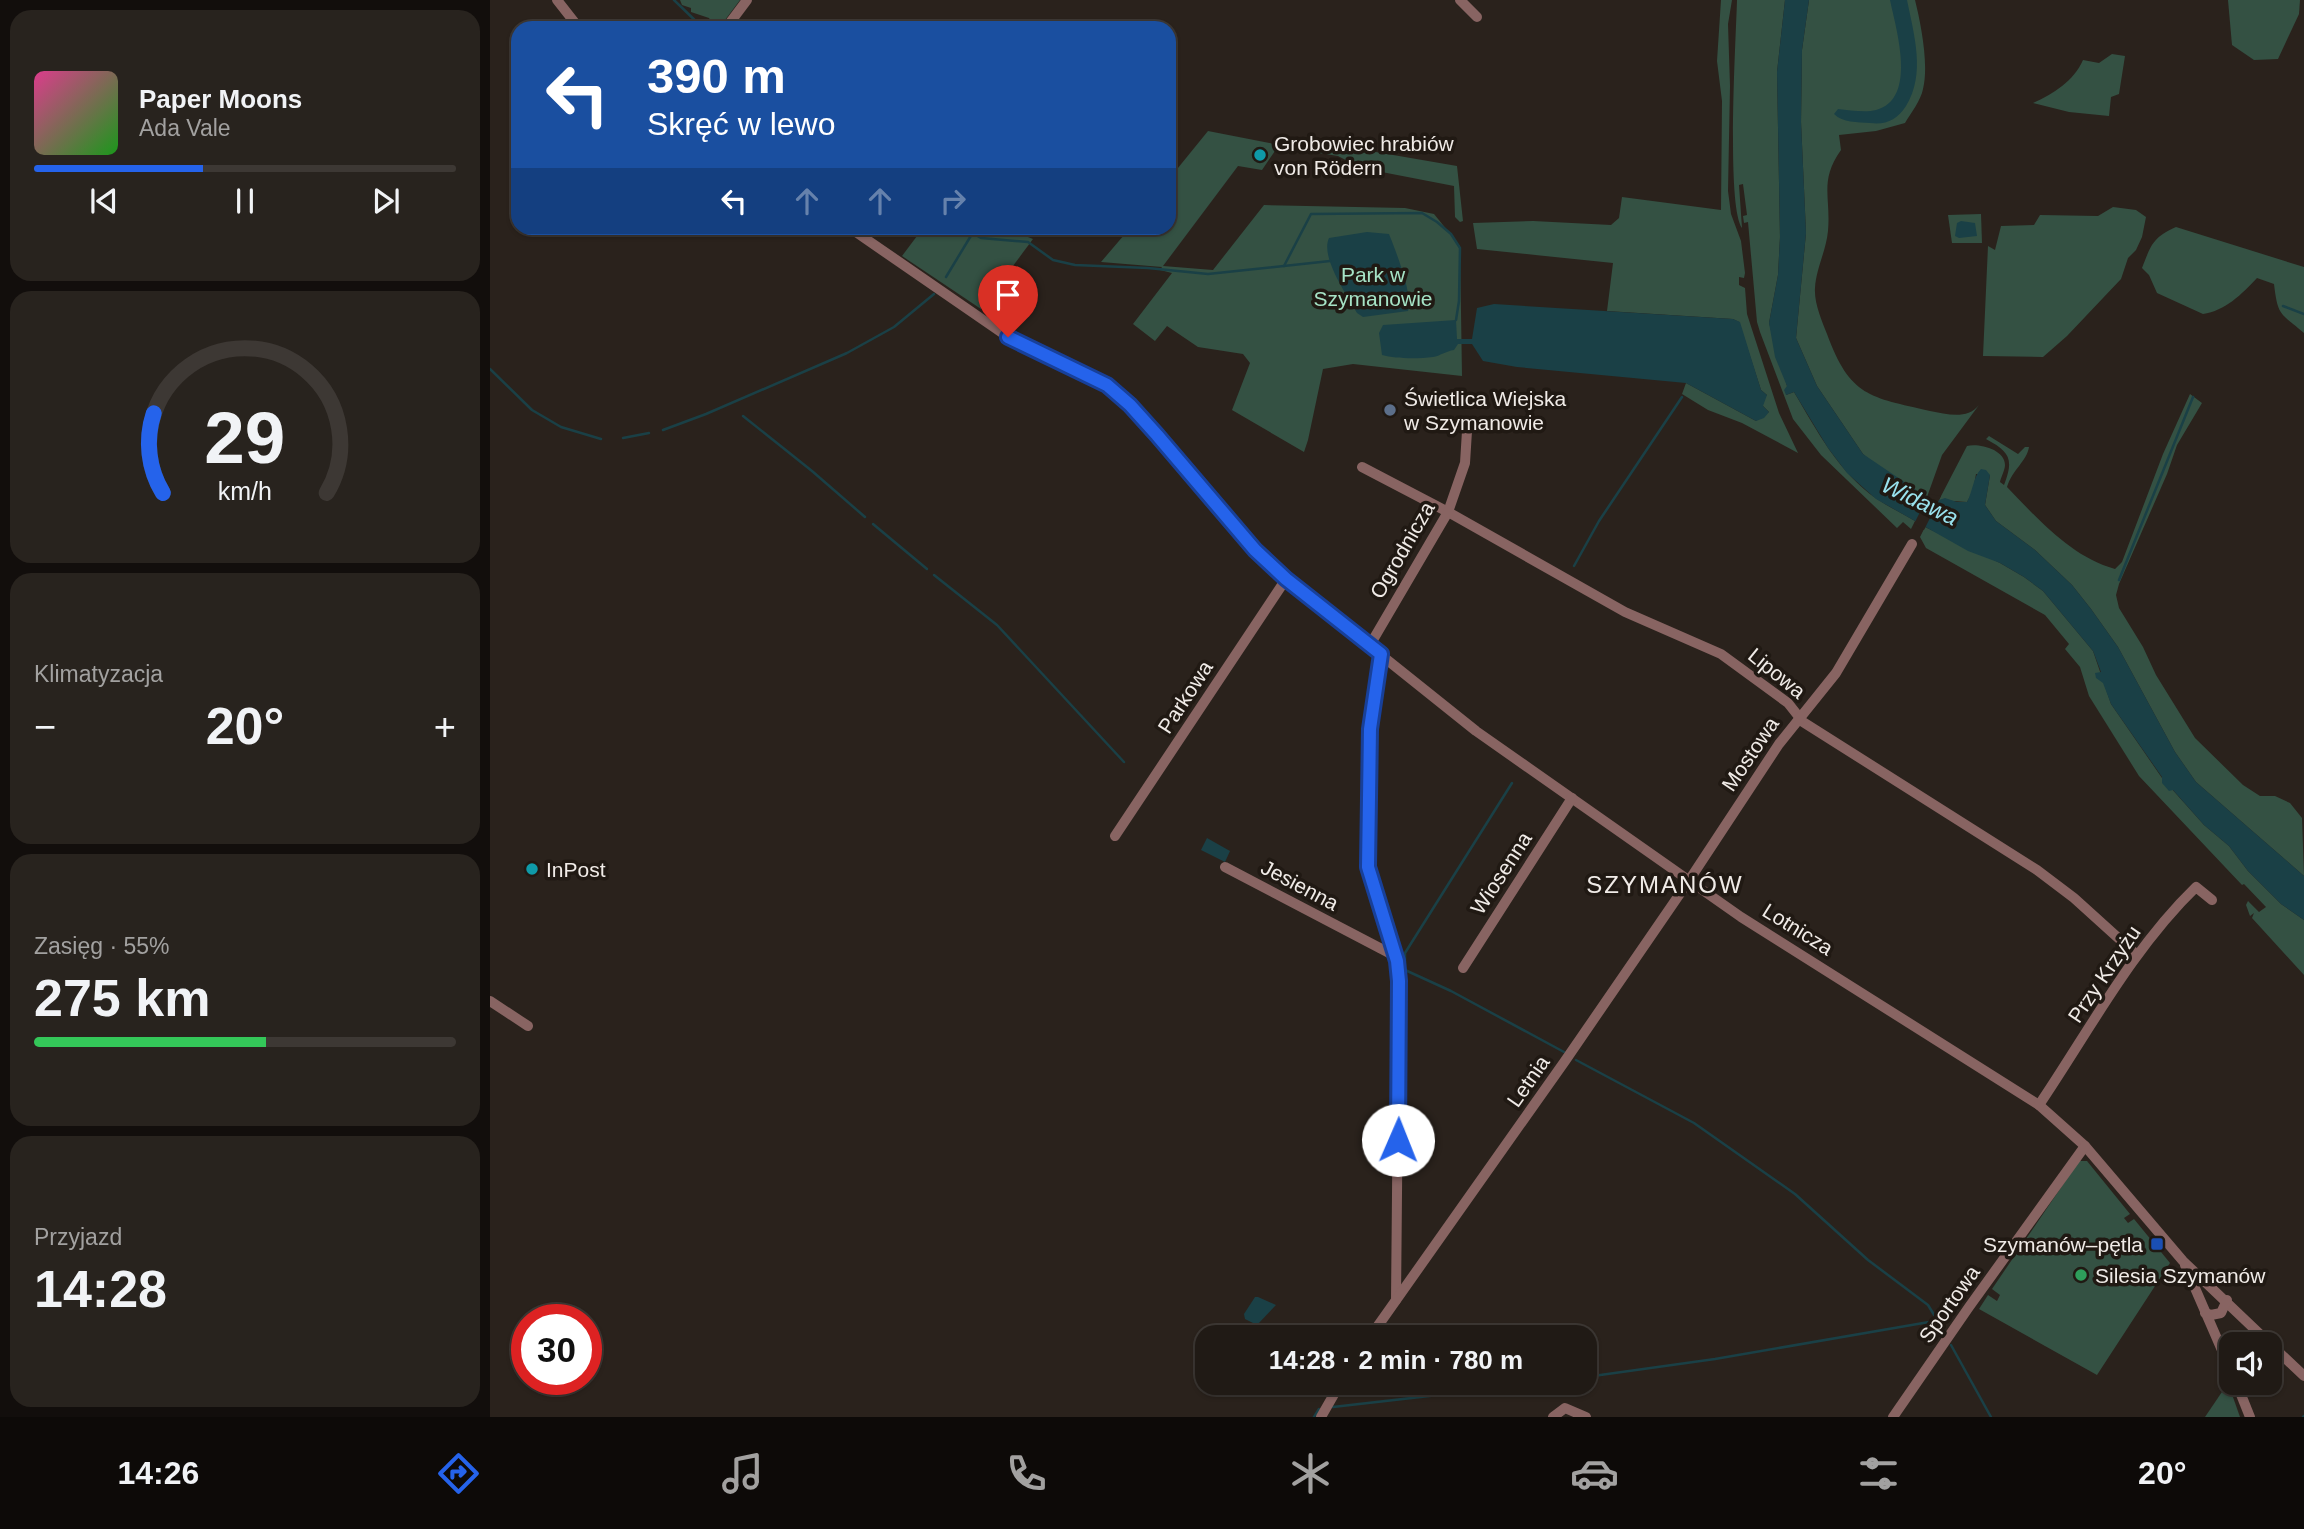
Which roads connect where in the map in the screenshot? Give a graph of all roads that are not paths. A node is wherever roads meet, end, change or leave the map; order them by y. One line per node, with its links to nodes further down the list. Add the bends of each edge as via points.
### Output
1 (557, 0): 5 (street)
2 (747, 0): 6 (street)
3 (1460, 0): 4 (street)
4 (1477, 17)
5 (574, 21)
6 (731, 21)
7 (860, 235): 12 (street, via 1008,337 1107,385)
8 (1467, 431): 10 (street, Ogrodnicza, via 1465,463)
9 (1362, 467): 10 (street, Lipowa)
10 (1448, 512): 13 (street, Ogrodnicza); 14 (street, Lipowa, via 1625,612 1721,654)
11 (1912, 544): 14 (street, Mostowa, via 1836,673)
12 (1286, 579): 13 (street, Lotnicza); 16 (street, Parkowa)
13 (1375, 649): 15 (street, Lotnicza, via 1476,731); 20 (street, Ogrodnicza, via 1368,867)
14 (1799, 717): 18 (street, Mostowa); 21 (street, Lipowa, via 2038,870)
15 (1572, 798): 18 (street, Lotnicza); 22 (street, Wiosenna)
16 (1115, 836)
17 (1225, 867): 20 (street, Jesienna)
18 (1688, 882): 25 (street, Lotnicza); 28 (street, Letnia)
19 (2212, 900): 21 (street, Przy Krzyżu, via 2196,887)
20 (1395, 956): 28 (street, Ogrodnicza, via 1399,981)
21 (2137, 956): 25 (street, Przy Krzyżu)
22 (1463, 968)
23 (490, 1001): 24 (street)
24 (528, 1026)
25 (2039, 1105): 26 (street, Lotnicza)
26 (2085, 1146): 27 (street, Lotnicza); 39 (street, Sportowa)
27 (2183, 1261): 29 (street, Lotnicza); 30 (street, Lotnicza)
28 (1396, 1300): 31 (street)
29 (2227, 1300): 30 (street, via 2221,1313); 33 (street, Lotnicza)
30 (2205, 1313): 32 (street, Lotnicza)
31 (1378, 1325)
32 (2219, 1344)
33 (2304, 1376)
34 (1334, 1395): 36 (street)
35 (2241, 1395): 40 (street)
36 (1321, 1417)
37 (1553, 1417): 38 (street, via 1566,1408)
38 (1587, 1417)
39 (1894, 1417)
40 (2250, 1417)

